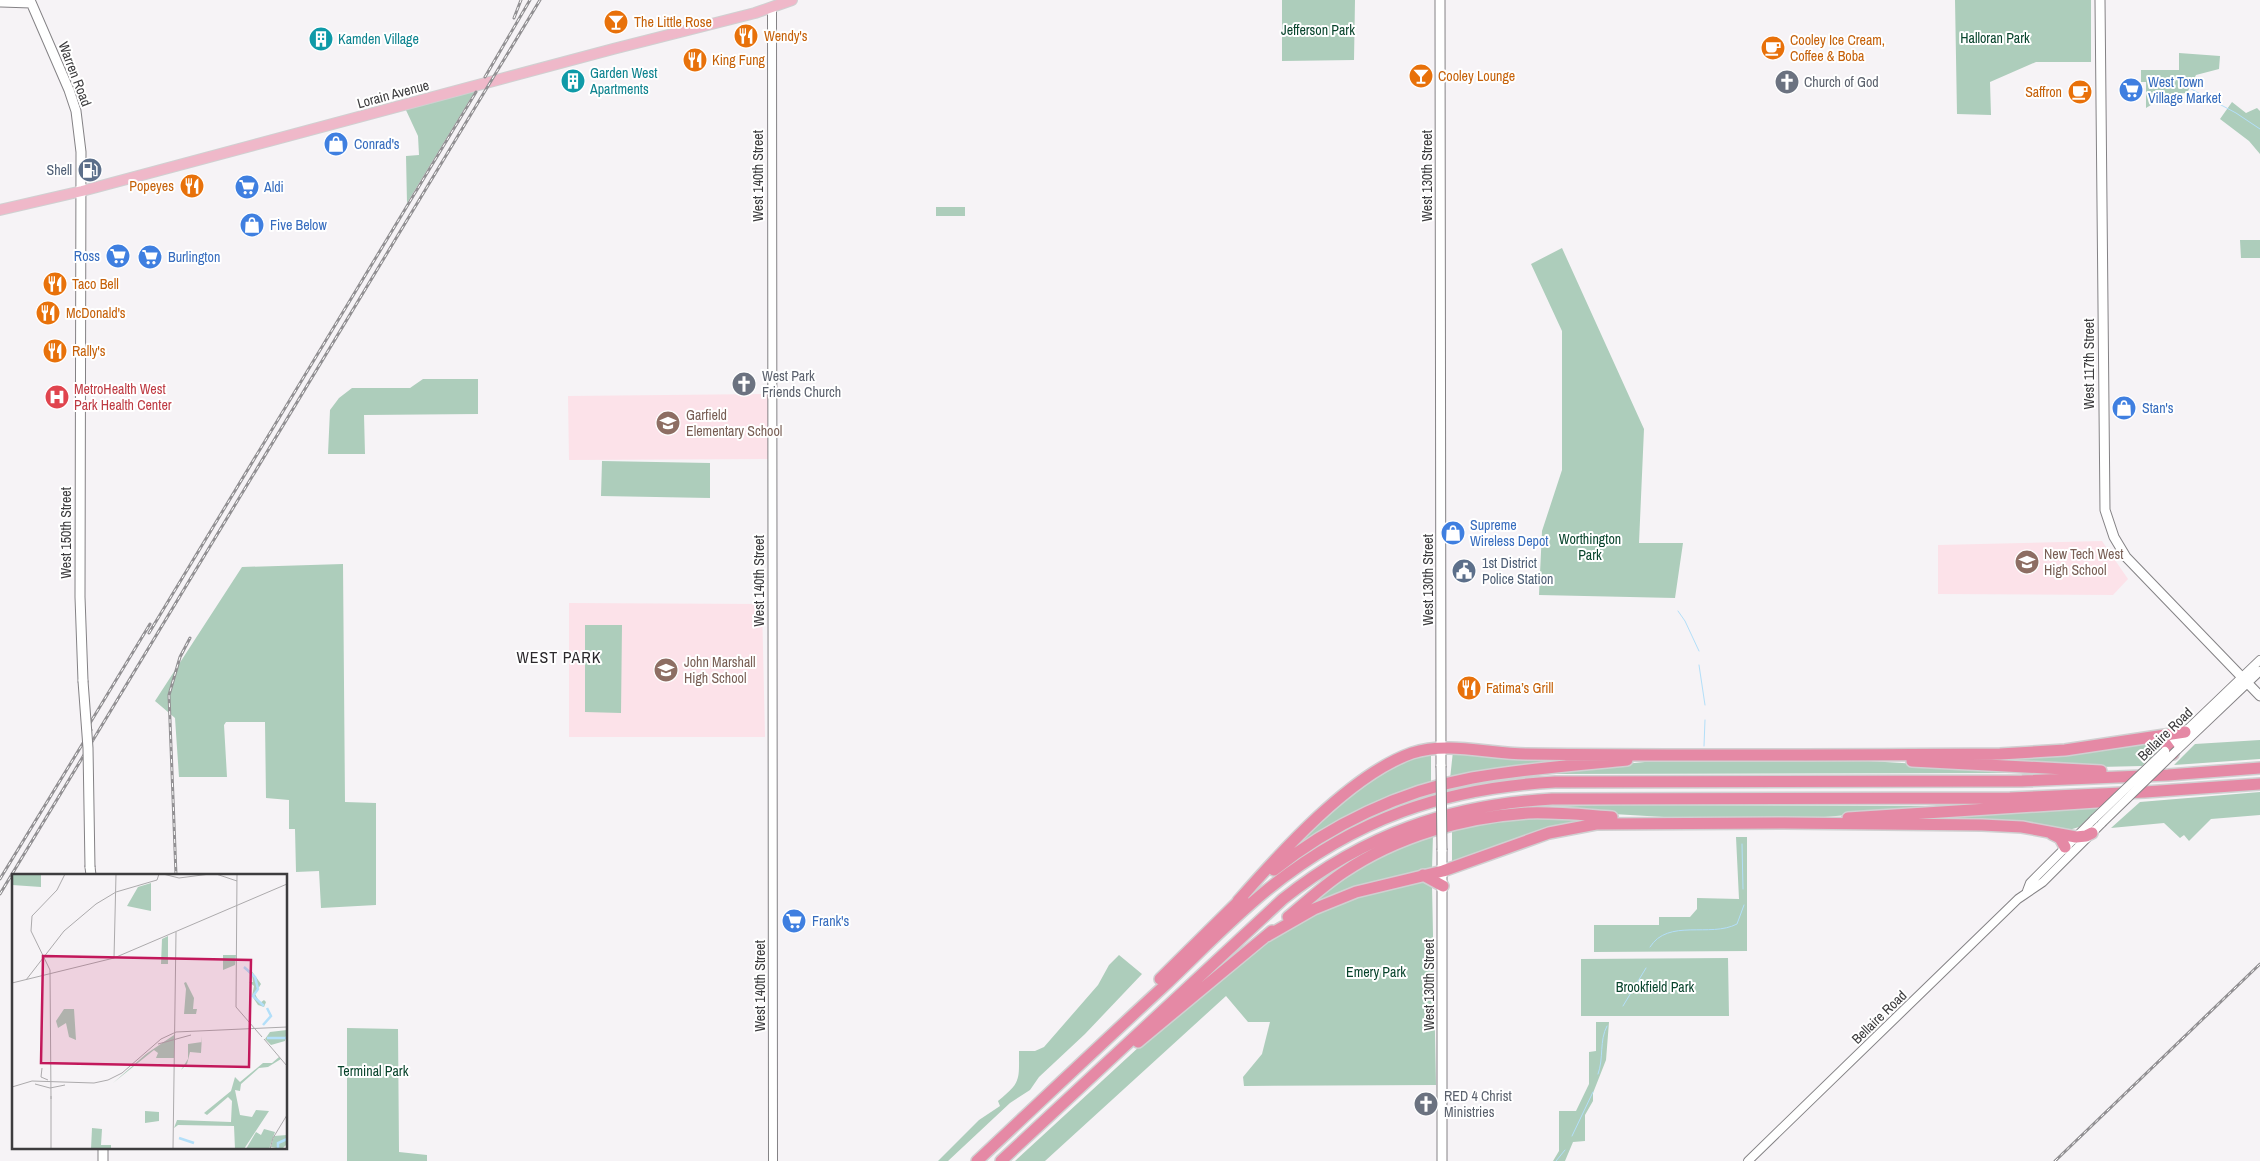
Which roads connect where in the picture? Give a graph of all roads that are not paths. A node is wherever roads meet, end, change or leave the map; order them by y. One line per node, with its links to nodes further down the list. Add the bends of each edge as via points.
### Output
1 (792, 0): 6 (main road, Lorain Avenue)
2 (1440, 0): 15 (main road, West 130th Street)
3 (2100, 0): 11 (main road, West 117th Street, via 2105,510 2126,557)
4 (1, 2): 5 (main road)
5 (30, 2): 7 (main road, Warren Road, via 76,111)
6 (772, 4): 7 (main road, Lorain Avenue); 40 (street, West 140th Street)
7 (82, 191): 8 (main road, Lorain Avenue); 29 (main road, West 150th Street, bridge, via 80,598 88,748)
8 (0, 210)
9 (2260, 660): 11 (street, Bellaire Road)
10 (2260, 671): 11 (street, Bellaire Road)
11 (2244, 680): 12 (main road, West 117th Street); 13 (street, Bellaire Road); 16 (street, Bellaire Road)
12 (2260, 696)
13 (2185, 732): 14 (highway); 16 (street, Bellaire Road)
14 (2155, 737): 16 (highway, via 2162,739); 18 (highway, via 2030,753)
15 (1441, 748): 17 (highway, via 1526,754); 30 (main road, West 130th Street, bridge); 34 (highway, via 1405,756 1357,785 1266,870)
16 (2171, 750): 26 (street, Bellaire Road, bridge); 27 (street, Bellaire Road, bridge)
17 (1676, 755): 18 (highway); 34 (highway, via 1504,773 1453,782 1417,793 1320,838 1276,869)
18 (1828, 755): 20 (highway, via 2064,770)
19 (2260, 768): 20 (highway)
20 (2223, 770): 36 (highway, via 2022,781 1555,782 1501,786 1453,795 1370,824 1338,840 1291,872 1246,909)
21 (2260, 784): 22 (highway)
22 (2218, 788): 24 (highway, via 2097,803); 37 (highway, via 2010,798 1552,799 1492,804 1454,812 1370,842 1303,883 1262,917)
23 (1726, 823): 24 (highway); 30 (highway, via 1580,826 1549,833); 35 (highway, via 1546,813 1505,815 1466,822 1414,838 1352,867)
24 (1784, 823): 25 (highway, via 2007,826)
25 (2041, 831): 27 (highway); 28 (highway, via 2058,836)
26 (2092, 833): 27 (highway); 33 (street, Bellaire Road, via 2043,882)
27 (2076, 837): 28 (street, Bellaire Road)
28 (2065, 847): 33 (street, Bellaire Road, via 2030,883)
29 (90, 871)
30 (1443, 871): 31 (highway); 32 (main road, West 130th Street)
31 (1423, 876): 32 (highway); 35 (highway, via 1341,897)
32 (1443, 886): 43 (main road, West 130th Street)
33 (2027, 891): 44 (street, Bellaire Road)
34 (1238, 902): 36 (highway)
35 (1267, 936): 37 (highway)
36 (1070, 1074): 41 (highway)
37 (1063, 1103): 42 (highway)
38 (103, 1148): 39 (main road)
39 (103, 1161)
40 (774, 1161)
41 (978, 1161)
42 (1001, 1161)
43 (1442, 1161)
44 (1748, 1161)

